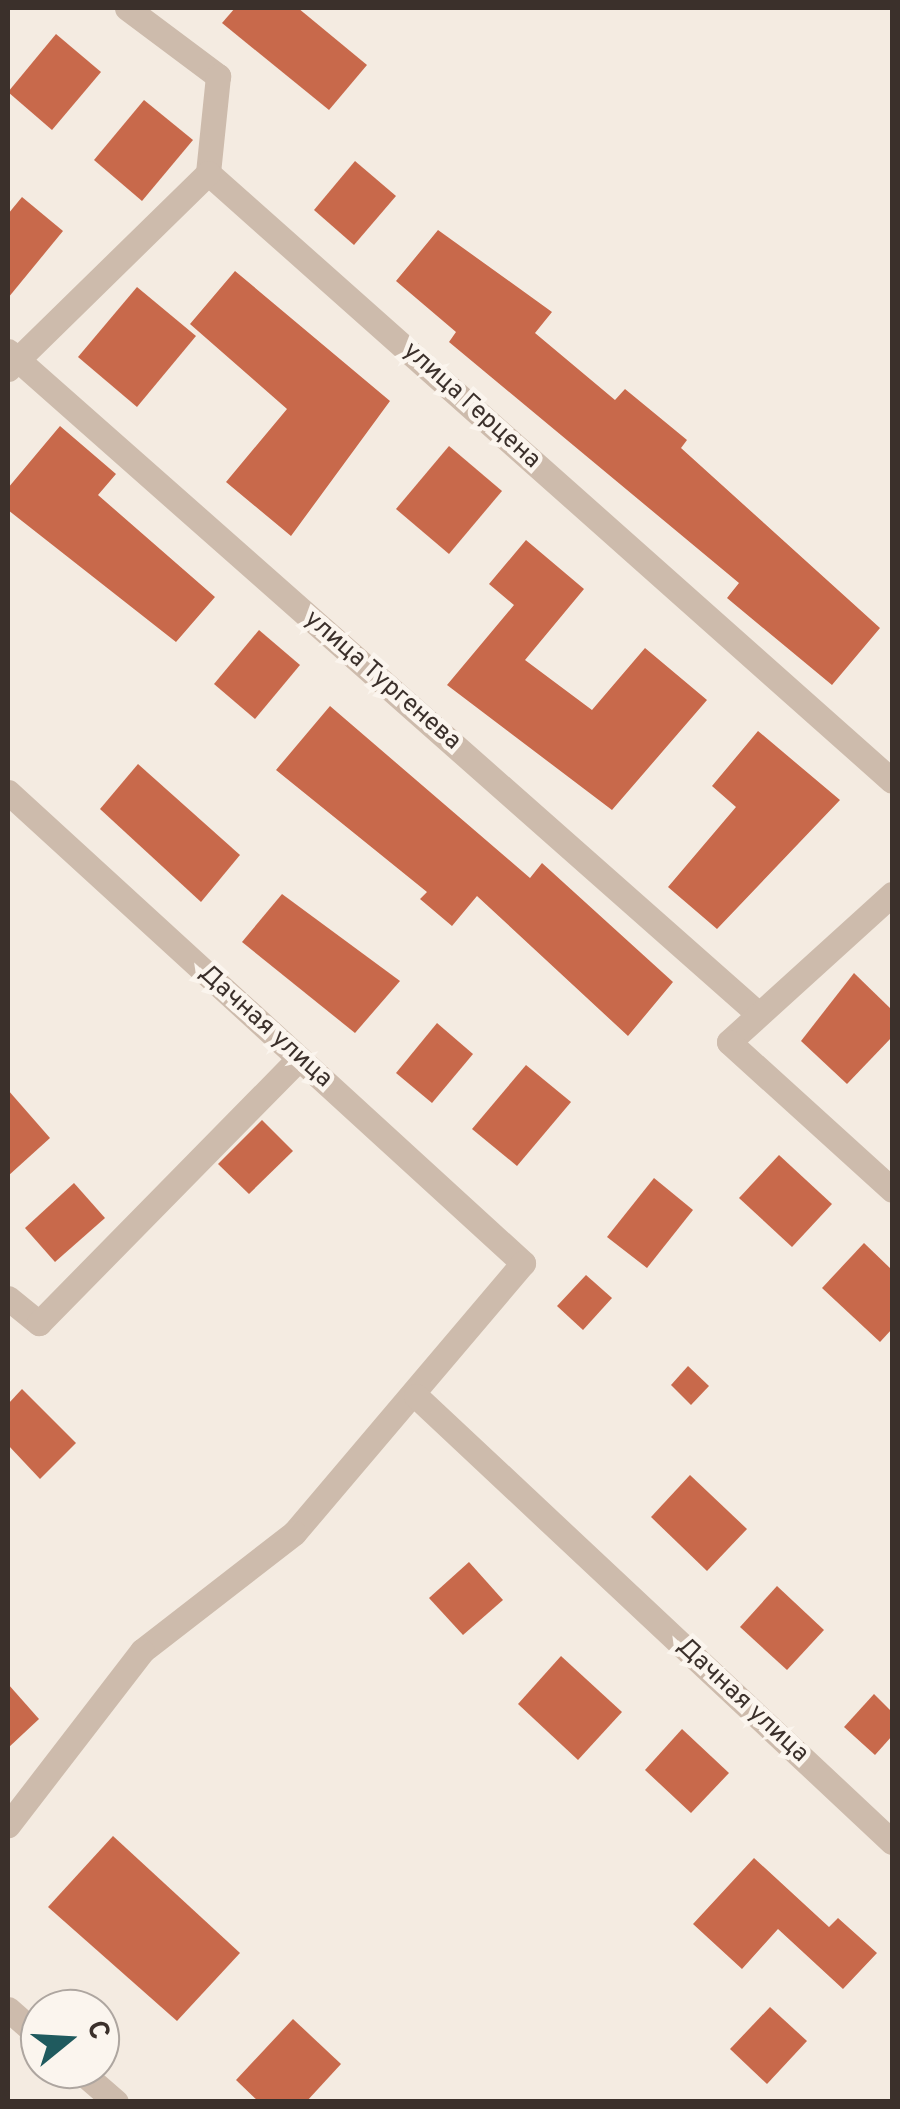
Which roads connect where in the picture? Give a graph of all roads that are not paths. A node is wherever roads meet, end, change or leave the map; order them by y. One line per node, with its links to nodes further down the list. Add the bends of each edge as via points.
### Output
1 (127, 8): 2 (street, via 218,76)
2 (208, 172): 3 (street); 4 (street, улица Герцена)
3 (11, 360): 7 (street, улица Тургенева)
4 (892, 781)
5 (8, 792): 8 (street, Дачная улица)
6 (892, 894): 7 (street, via 797,989)
7 (755, 1011): 9 (street, via 730,1042)
8 (299, 1058): 10 (street, via 39,1323); 11 (street, Дачная улица, via 522,1263)
9 (892, 1190)
10 (8, 1298)
11 (416, 1396): 12 (street, via 294,1533 142,1650); 13 (street, Дачная улица)
12 (8, 1825)
13 (892, 1842)

